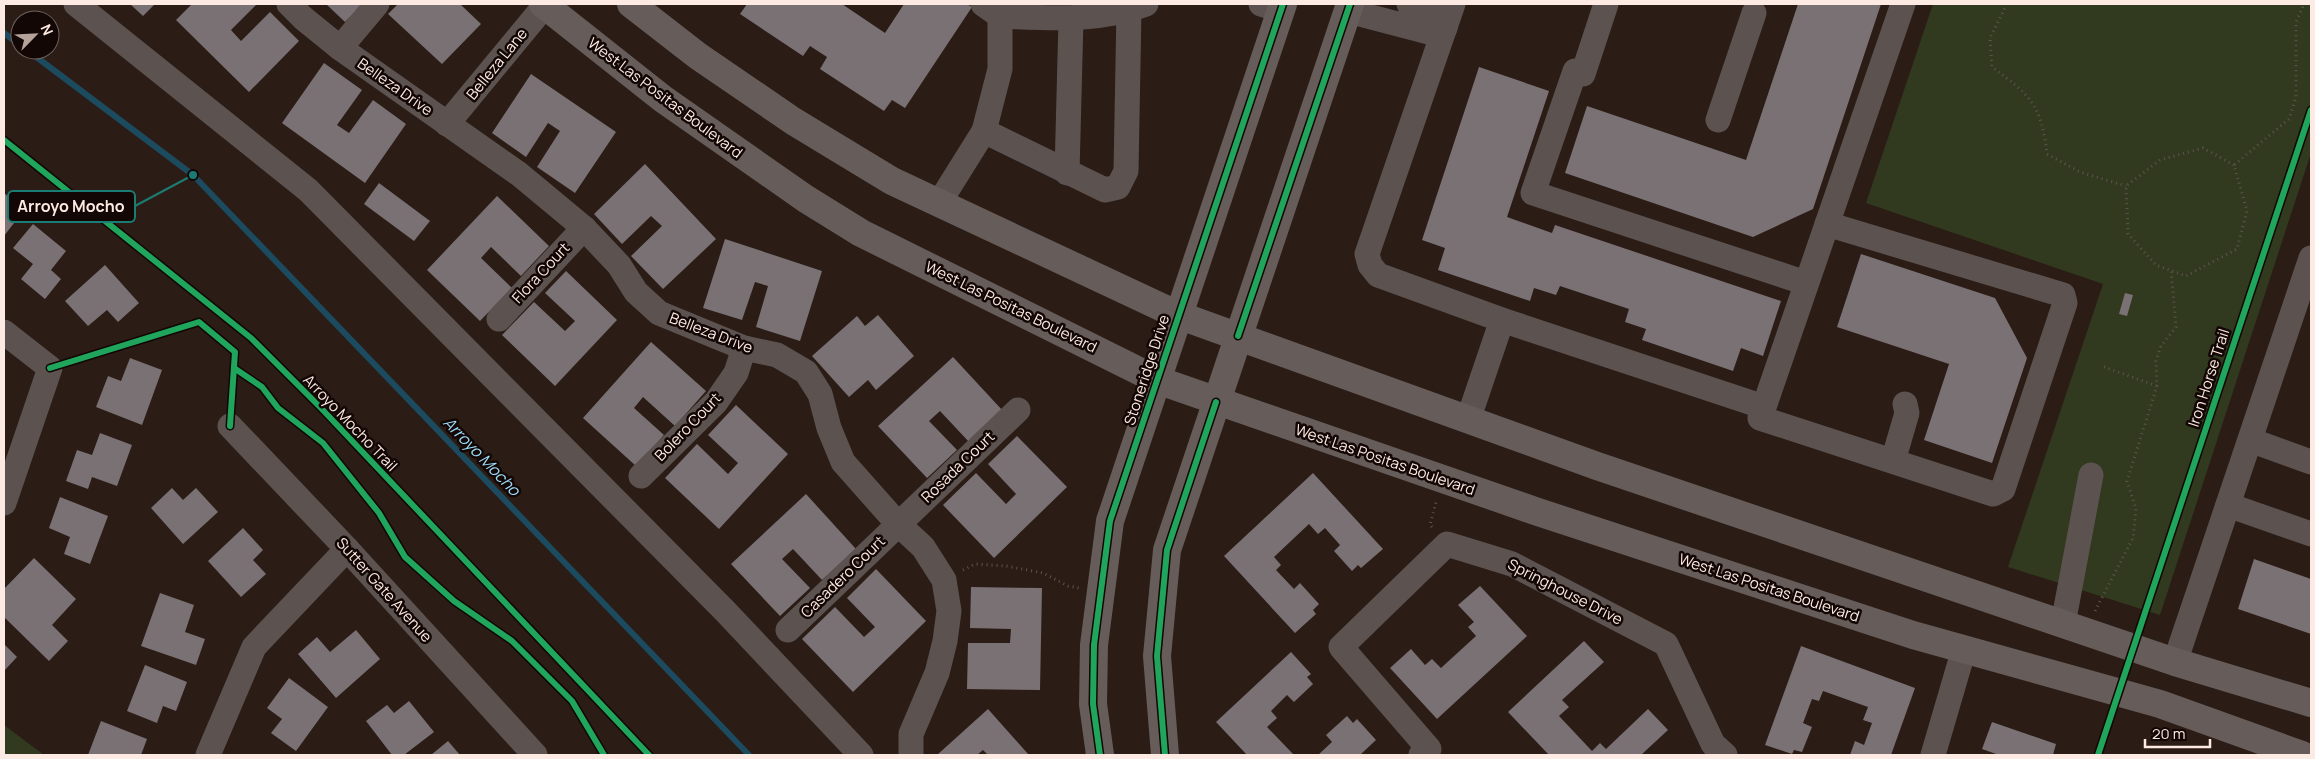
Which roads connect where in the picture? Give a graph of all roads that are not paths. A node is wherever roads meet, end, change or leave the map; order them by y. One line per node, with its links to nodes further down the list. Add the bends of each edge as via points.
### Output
1 (76, 4): 58 (street, via 308,190 725,611)
2 (289, 4): 17 (street, Belleza Drive)
3 (377, 4): 17 (street)
4 (544, 4): 19 (street, Belleza Lane); 34 (main road, West Las Positas Boulevard, via 662,100 861,233)
5 (631, 4): 22 (main road, via 698,56 793,121 892,181)
6 (1409, 4): 16 (street, via 1440,13)
7 (1453, 4): 16 (street)
8 (1606, 4): 26 (street, via 1533,193)
9 (1903, 4): 23 (street)
10 (1275, 6): 28 (main road, Stoneridge Drive)
11 (1347, 6): 16 (street, via 1432,34); 32 (main road)
12 (1138, 7): 15 (street); 21 (street, via 1126,171 1118,187 1105,190)
13 (992, 10): 15 (street); 20 (street, via 1000,69)
14 (1754, 13): 18 (street)
15 (1071, 19): 21 (street)
16 (1445, 28): 30 (street, via 1367,254 1378,275)
17 (340, 48): 19 (street, Belleza Drive)
18 (1718, 120)
19 (448, 124): 24 (street, Belleza Drive, via 519,174)
20 (984, 131): 21 (street); 22 (street)
21 (1067, 173)
22 (939, 203): 28 (main road)
23 (1827, 224): 26 (street); 42 (street, via 2063,294 2065,302 2003,489 1994,494)
24 (584, 228): 29 (street, Flora Court); 33 (street, Belleza Drive, via 619,265 636,292 659,313)
25 (2311, 258): 27 (street)
26 (1806, 283): 30 (street, via 1764,407)
27 (2303, 312): 41 (street)
28 (1178, 315): 32 (main road); 34 (main road, Stoneridge Drive)
29 (498, 319)
30 (1502, 320): 39 (street)
31 (4, 332): 46 (street, via 50,368)
32 (1238, 336): 35 (main road); 39 (main road)
33 (744, 348): 45 (street, Bolero Court, via 736,373 716,402); 48 (street, Belleza Drive, via 777,355 806,372 820,394 843,462)
34 (1157, 380): 35 (main road, West Las Positas Boulevard); 60 (main road, Stoneridge Drive, via 1110,521 1094,645 1094,704)
35 (1216, 402): 53 (main road, West Las Positas Boulevard, via 1912,635); 61 (main road, via 1166,550 1157,656)
36 (1905, 404): 42 (street, via 1907,413)
37 (1018, 410): 48 (street, Rosada Court)
38 (1760, 418): 42 (street)
39 (1468, 420): 51 (main road)
40 (230, 426): 50 (street, Sutter Gate Avenue)
41 (2250, 440): 43 (street); 47 (street)
42 (1893, 461)
43 (2311, 462)
44 (2091, 475): 51 (street)
45 (641, 476)
46 (4, 503)
47 (2228, 505): 49 (street); 54 (street)
48 (898, 524): 52 (street, Casadero Court); 59 (street, Belleza Drive, via 923,547 944,580 948,611 937,672 911,734)
49 (2311, 534)
50 (347, 549): 56 (street, via 254,647); 57 (street, Sutter Gate Avenue)
51 (2074, 628): 54 (main road)
52 (788, 630)
53 (1964, 649): 64 (street); 65 (main road, West Las Positas Boulevard, via 2160,704)
54 (2175, 662): 55 (main road)
55 (2311, 703)
56 (208, 755)
57 (534, 755)
58 (861, 755)
59 (911, 755)
60 (1100, 755)
61 (1165, 755)
62 (1421, 755): 63 (street, Springhouse Drive, via 1429,749 1341,647 1447,544 1512,564 1666,644 1713,744)
63 (1725, 755)
64 (1933, 755)
65 (2302, 755)

